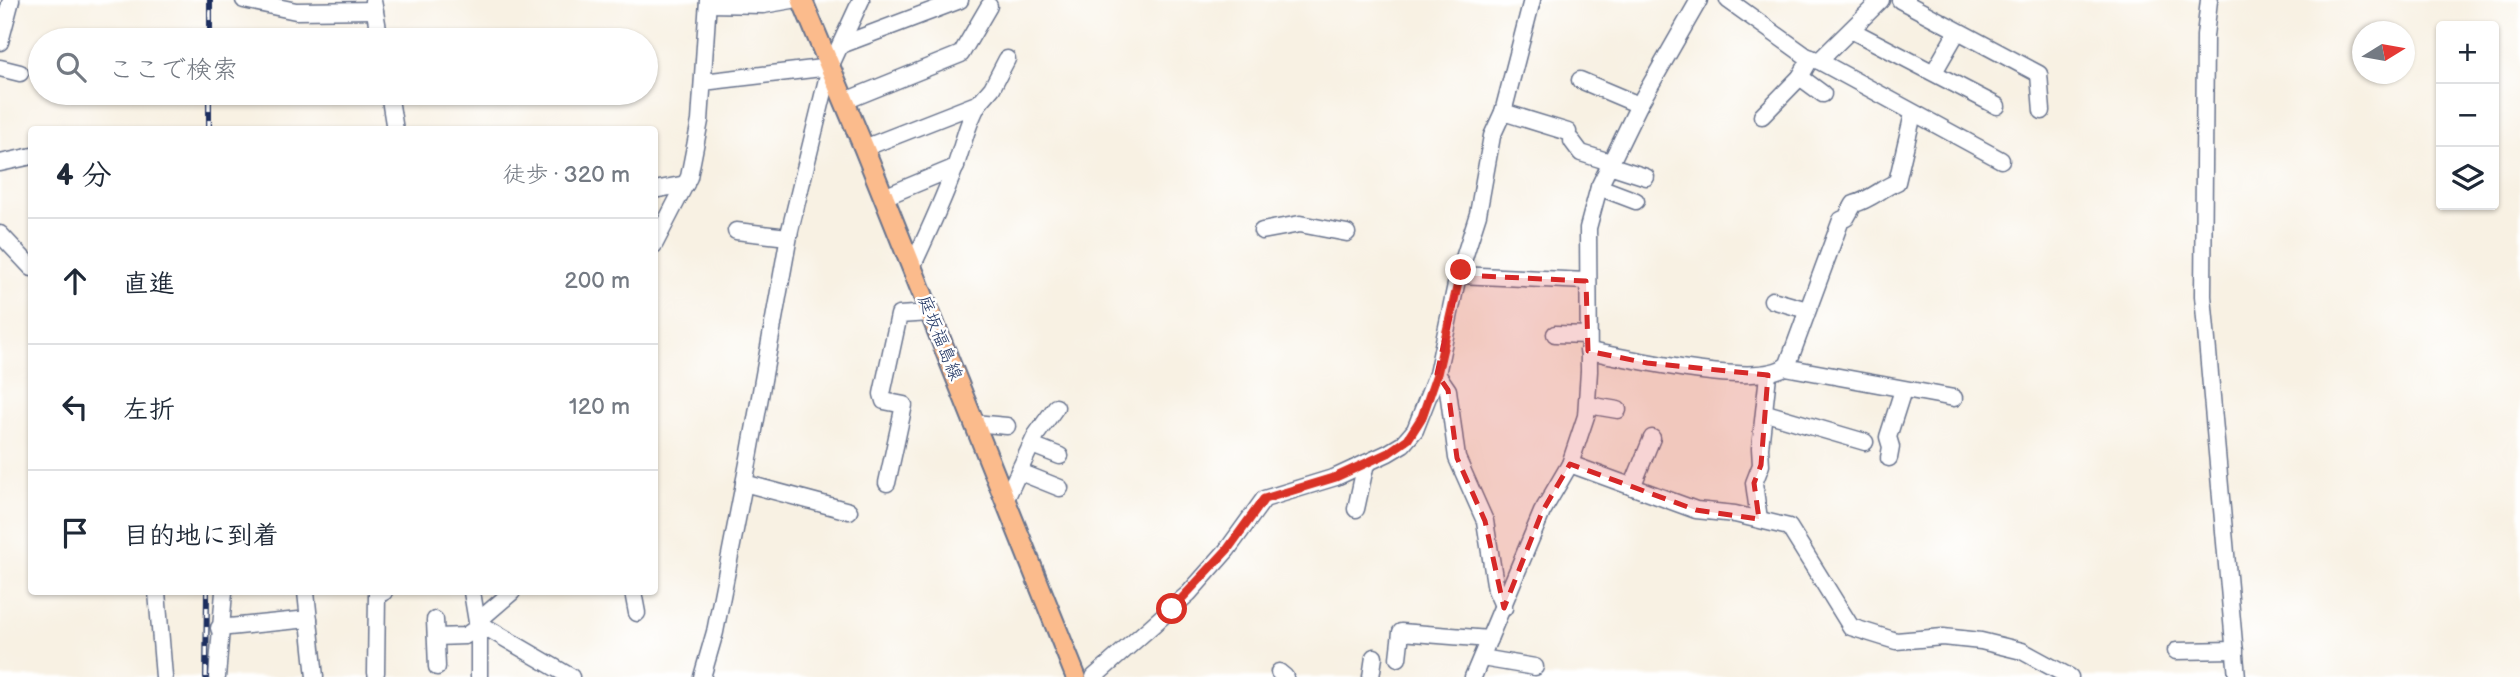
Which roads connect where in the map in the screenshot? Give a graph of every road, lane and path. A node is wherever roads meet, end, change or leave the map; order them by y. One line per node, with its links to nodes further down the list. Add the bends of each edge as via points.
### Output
1 (11, 0): 18 (street)
2 (244, 0): 13 (street, via 296,10)
3 (861, 0): 19 (street)
4 (960, 0): 19 (street)
5 (1532, 0): 36 (street)
6 (1699, 0): 33 (street)
7 (1728, 0): 21 (street)
8 (1881, 0): 16 (street)
9 (1900, 0): 17 (street)
10 (2209, 0): 109 (street, via 2204,304)
11 (708, 2): 12 (street); 28 (street)
12 (803, 2): 22 (main road, 庭坂福島線)
13 (374, 5): 15 (street)
14 (989, 6): 30 (street, via 961,54)
15 (378, 28)
16 (1852, 30): 21 (street); 24 (street)
17 (1956, 32): 24 (street); 35 (street, via 2039,74)
18 (0, 42)
19 (841, 45): 22 (street)
20 (1007, 59): 31 (street)
21 (1815, 60): 26 (street); 37 (street)
22 (830, 67): 28 (street); 30 (main road, 庭坂福島線); 56 (street)
23 (0, 68): 25 (street)
24 (1934, 72): 34 (street)
25 (20, 73)
26 (1800, 77): 29 (street); 38 (street)
27 (1580, 80): 33 (street)
28 (703, 82): 47 (street)
29 (1823, 94)
30 (845, 101): 40 (main road, 庭坂福島線)
31 (979, 103): 40 (street); 45 (street)
32 (391, 105): 39 (street)
33 (1639, 105): 44 (street)
34 (1997, 106)
35 (2042, 111)
36 (1503, 112): 44 (street, via 1570,136 1581,153); 60 (street, via 1492,136 1476,225)
37 (1913, 114): 42 (street); 63 (street, via 1897,182 1854,204 1841,219)
38 (1762, 116)
39 (394, 126)
40 (864, 148): 50 (main road, 庭坂福島線)
41 (28, 157): 43 (street)
42 (2001, 160)
43 (0, 163)
44 (1609, 163): 46 (street); 48 (street)
45 (956, 167): 50 (street); 59 (street)
46 (1646, 177)
47 (686, 184): 49 (street); 57 (street)
48 (1599, 187): 51 (street); 61 (street, via 1588,228)
49 (658, 189)
50 (884, 197): 59 (main road, 庭坂福島線)
51 (1636, 201)
52 (1262, 231): 54 (street, via 1300,224)
53 (736, 232): 56 (street)
54 (1347, 233)
55 (0, 234): 58 (street)
56 (788, 237): 86 (street)
57 (658, 238)
58 (28, 264)
59 (912, 267): 64 (main road, 庭坂福島線)
60 (1459, 275): 61 (street); 68 (street)
61 (1586, 281): 66 (street)
62 (1772, 300): 63 (street)
63 (1807, 310): 67 (street)
64 (930, 313): 76 (main road, 庭坂福島線); 87 (street, via 899,315 882,394 884,401 904,405)
65 (1555, 334): 66 (street)
66 (1588, 343): 69 (street, via 1647,363); 72 (street)
67 (1785, 367): 69 (street); 70 (street)
68 (1437, 374): 83 (street, via 1422,417 1408,439); 101 (street, via 1448,390 1457,458 1485,522 1496,590)
69 (1768, 375): 75 (street)
70 (1903, 390): 71 (street); 82 (street, via 1888,437)
71 (1954, 398)
72 (1588, 405): 74 (street); 84 (street)
73 (1056, 407): 80 (street)
74 (1618, 410)
75 (1766, 413): 79 (street); 93 (street, via 1761,465 1754,483)
76 (974, 423): 77 (street); 90 (main road, 庭坂福島線)
77 (1007, 426)
78 (1653, 438): 88 (street)
79 (1865, 442)
80 (1032, 445): 81 (street); 85 (street)
81 (1060, 456)
82 (1889, 458)
83 (1366, 463): 91 (street); 124 (street, via 1317,485 1264,499 1189,593)
84 (1570, 464): 88 (street); 101 (street, via 1542,512)
85 (1020, 472): 89 (street); 90 (street)
86 (744, 483): 92 (street); 122 (street)
87 (887, 483)
88 (1632, 487): 93 (street, via 1696,510)
89 (1060, 488)
90 (1005, 501): 123 (main road, 庭坂福島線)
91 (1356, 509)
92 (849, 511)
93 (1759, 519): 127 (street, via 1794,531 1851,627 1896,641 1943,637 1981,641 2022,651)
94 (157, 595): 117 (street)
95 (224, 595): 106 (street)
96 (306, 595): 103 (street)
97 (377, 595): 116 (street)
98 (473, 595): 105 (street)
99 (509, 595): 105 (street)
100 (634, 595): 102 (street)
101 (1504, 608): 108 (street)
102 (637, 613)
103 (309, 619): 106 (street); 119 (street)
104 (435, 620): 107 (street)
105 (478, 624): 107 (street, via 465,636); 120 (street); 121 (street)
106 (219, 628): 118 (street)
107 (436, 637): 114 (street)
108 (1489, 639): 112 (street, via 1401,632); 113 (street)
109 (2235, 650): 110 (street); 128 (street)
110 (2176, 651)
111 (1374, 657): 125 (street)
112 (1398, 658)
113 (1482, 658): 115 (street); 126 (street)
114 (437, 667)
115 (1535, 667)
116 (376, 673)
117 (164, 677)
118 (217, 677)
119 (315, 677)
120 (479, 677)
121 (571, 677)
122 (702, 677)
123 (1076, 677)
124 (1094, 677)
125 (1371, 677)
126 (1473, 677)
127 (2070, 677)
128 (2237, 677)

